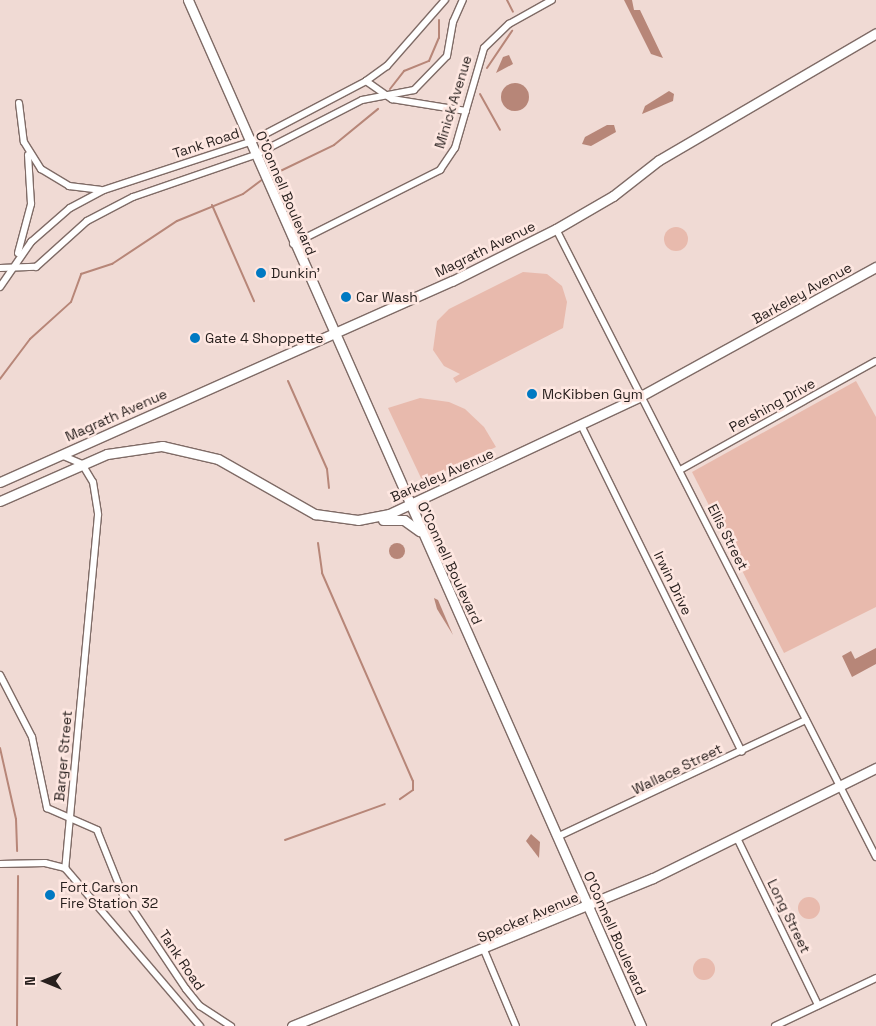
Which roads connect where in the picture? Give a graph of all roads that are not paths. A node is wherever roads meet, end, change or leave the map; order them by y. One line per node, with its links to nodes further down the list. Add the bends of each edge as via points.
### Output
1 (188, 0): 10 (main road, O'Connell Boulevard)
2 (445, 0): 6 (street, Tank Road, via 386,66)
3 (463, 0): 7 (street, via 442,65 414,90)
4 (552, 0): 9 (street, Minick Avenue, via 509,24 487,43)
5 (876, 33): 14 (main road, Magrath Avenue, via 659,160 613,196)
6 (366, 81): 7 (street); 10 (street, Tank Road)
7 (384, 96): 9 (street); 12 (street, via 362,100)
8 (18, 103): 11 (street)
9 (466, 111): 15 (street, Minick Avenue, via 452,155 431,178)
10 (250, 142): 12 (main road, O'Connell Boulevard); 13 (street, Tank Road)
11 (27, 149): 13 (street, via 55,180 76,188); 16 (street, via 31,204)
12 (255, 155): 15 (main road, O'Connell Boulevard); 19 (street, via 119,203 87,221 36,266)
13 (104, 190): 16 (street, Tank Road, via 51,222)
14 (556, 229): 21 (main road, Magrath Avenue); 23 (street, Ellis Street)
15 (293, 244): 21 (main road, O'Connell Boulevard)
16 (17, 258): 19 (street, Tank Road)
17 (876, 267): 23 (main road, Barkeley Avenue)
18 (0, 268): 19 (street)
19 (10, 269): 20 (street, Tank Road)
20 (0, 287)
21 (333, 334): 25 (main road, Magrath Avenue); 30 (main road, O'Connell Boulevard)
22 (876, 361): 27 (street, Pershing Drive)
23 (641, 396): 24 (main road, Barkeley Avenue); 27 (street, Ellis Street)
24 (581, 425): 30 (main road, Barkeley Avenue); 35 (street, Irwin Drive)
25 (61, 455): 26 (street); 28 (main road, Magrath Avenue)
26 (82, 464): 29 (main road, Barkeley Avenue); 31 (main road, Barkeley Avenue, via 133,448 185,449 235,467 306,511); 38 (street, Barger Street, via 93,482 98,516)
27 (680, 470): 34 (street, Ellis Street)
28 (0, 482)
29 (0, 501)
30 (409, 506): 31 (main road, Barkeley Avenue); 32 (main road, O'Connell Boulevard)
31 (358, 520): 32 (main road, via 401,519)
32 (421, 532): 39 (main road, O'Connell Boulevard)
33 (0, 675): 38 (street, Tank Road, via 32,737 48,808)
34 (806, 720): 35 (street, Wallace Street); 37 (street, Ellis Street)
35 (742, 752): 39 (street, Wallace Street)
36 (876, 768): 37 (main road, Specker Avenue)
37 (840, 787): 40 (main road, Specker Avenue); 41 (street, Ellis Street)
38 (69, 818): 43 (street, Barger Street); 49 (street, Tank Road, via 96,830 123,896 186,989 200,1006)
39 (557, 837): 44 (main road, O'Connell Boulevard)
40 (737, 838): 44 (main road, Specker Avenue); 47 (street, Long Street)
41 (876, 857)
42 (0, 864): 43 (street, via 45,863)
43 (65, 868): 48 (street)
44 (588, 906): 45 (main road, Specker Avenue); 52 (main road, O'Connell Boulevard)
45 (484, 950): 50 (main road, Specker Avenue); 51 (street)
46 (876, 978): 47 (street)
47 (818, 1005): 53 (street)
48 (200, 1026)
49 (230, 1026)
50 (292, 1026)
51 (516, 1026)
52 (641, 1026)
53 (775, 1026)

